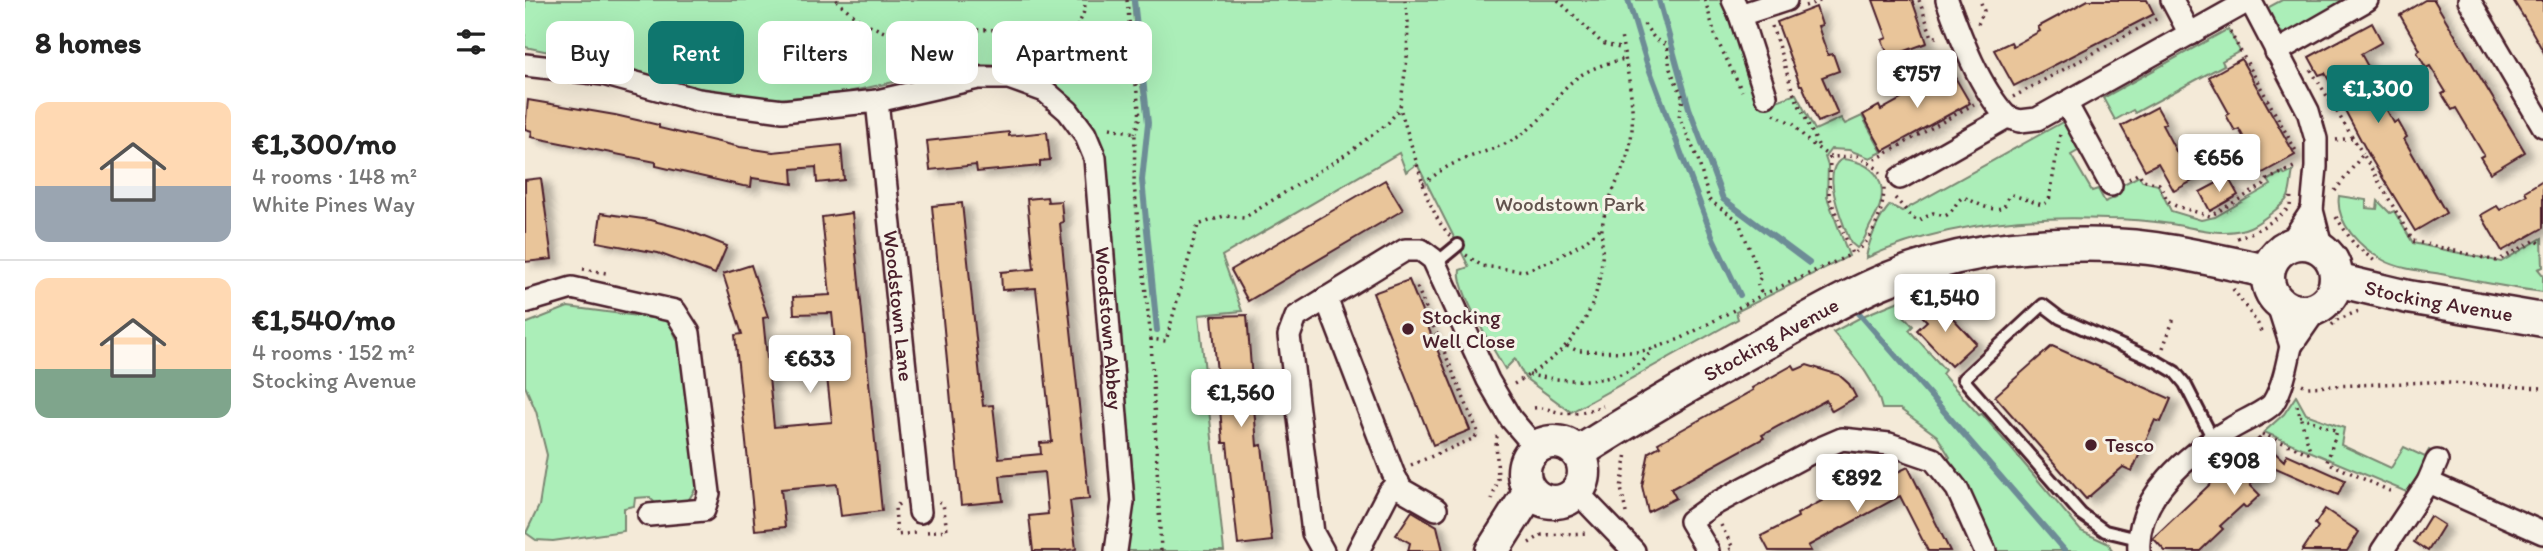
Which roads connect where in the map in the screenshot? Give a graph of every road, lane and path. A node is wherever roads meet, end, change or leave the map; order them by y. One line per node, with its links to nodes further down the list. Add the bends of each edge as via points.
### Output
1 (836, 0): 21 (path, via 859,20)
2 (1086, 0): 20 (path, via 1075,30 1063,37 1024,29)
3 (1127, 0): 15 (path)
4 (1405, 0): 35 (path, via 1408,21)
5 (1558, 0): 25 (path, via 1602,44)
6 (1786, 0): 13 (street)
7 (1919, 0): 24 (path, via 1933,37)
8 (1947, 0): 37 (street, via 1989,92)
9 (1980, 0): 18 (path, via 1984,11)
10 (2250, 0): 22 (street); 26 (street)
11 (2367, 0): 26 (street)
12 (2469, 0): 38 (street)
13 (1737, 8): 32 (street)
14 (2167, 9): 22 (street); 31 (path, via 2012,98)
15 (1129, 21)
16 (1644, 24): 69 (path, via 1655,39 1667,45 1670,69 1683,98 1679,117 1698,159 1709,200 1738,220 1761,277 1757,284)
17 (1766, 24): 43 (path, via 1771,23 1793,92)
18 (1977, 28)
19 (2228, 29): 44 (path)
20 (978, 30)
21 (886, 33)
22 (2190, 34): 36 (street)
23 (1621, 36): 25 (path)
24 (1942, 37)
25 (1623, 49): 27 (path)
26 (2276, 52): 42 (street, via 2308,111)
27 (1625, 59): 48 (path, via 1584,73 1522,134 1455,163); 55 (path, via 1632,133)
28 (525, 65): 33 (street, Woodstown Abbey, via 603,74 698,100 783,111)
29 (2310, 68): 41 (path)
30 (1136, 84): 40 (path, via 1140,117)
31 (2006, 87)
32 (1766, 96)
33 (877, 101): 100 (street, Woodstown Lane); 107 (street, Woodstown Abbey, via 978,78 1009,78 1045,91 1085,134 1094,158 1123,502)
34 (1976, 103): 46 (path)
35 (1401, 108): 48 (path); 77 (path, via 1348,153 1244,218 1224,216 1198,225 1165,341)
36 (2064, 112): 37 (street, via 2020,121); 49 (street); 50 (path, via 2049,201 2042,205 2013,195 1995,210 1963,197 1952,213 1933,213 1919,221 1896,198)
37 (2007, 117): 47 (street)
38 (2543, 126)
39 (1109, 128): 40 (path)
40 (1135, 133): 77 (path, via 1134,185)
41 (2353, 138): 42 (path); 45 (path)
42 (2316, 142): 53 (street)
43 (1822, 151)
44 (2296, 151)
45 (2363, 154): 51 (path); 58 (path, via 2413,241 2497,261 2536,240)
46 (1869, 163): 50 (path, via 1878,169); 60 (path, via 1857,156 1830,157 1829,196)
47 (1900, 178)
48 (1423, 184): 56 (path, via 1439,222)
49 (2111, 185): 52 (path, via 2139,173 2143,180 2159,184 2176,206 2210,216 2294,167)
50 (1884, 194): 60 (path, via 1864,246)
51 (2331, 196)
52 (2290, 207)
53 (2312, 210): 57 (street); 59 (street)
54 (2334, 213): 62 (path, via 2354,244)
55 (1602, 227): 56 (path, via 1553,260 1524,271 1482,266); 78 (path, via 1595,301)
56 (1458, 245): 61 (lane)
57 (2289, 245): 59 (street, via 2300,242); 64 (street, via 2271,260)
58 (2543, 246)
59 (2322, 249): 66 (street, Stocking Avenue, via 2335,268)
60 (1852, 254): 69 (path)
61 (1434, 261): 70 (street, via 1421,250 1405,250); 85 (street)
62 (2381, 265)
63 (580, 269): 65 (path)
64 (2267, 271): 72 (street); 91 (street, Stocking Avenue, via 2148,248 2108,246 1985,251 1923,265 1835,303)
65 (615, 276)
66 (2336, 280): 73 (street, Stocking Avenue, via 2333,291); 75 (street, Stocking Avenue)
67 (2226, 285): 76 (path, via 2239,296)
68 (1417, 287): 93 (path, via 1478,432 1475,438)
69 (1762, 295): 80 (path)
70 (1326, 298): 93 (street); 109 (street, via 1296,317 1289,336 1313,533)
71 (525, 302): 101 (street, via 572,288 675,311 689,333 709,494 703,510)
72 (2277, 302): 73 (street, via 2297,311); 79 (street)
73 (2318, 307): 79 (street)
74 (2175, 318): 81 (path)
75 (2543, 320)
76 (2261, 332)
77 (1151, 339): 108 (path)
78 (1567, 346): 80 (path, via 1578,351); 82 (path)
79 (2291, 346): 83 (street)
80 (1653, 349): 82 (path, via 1632,370 1601,379 1566,382)
81 (2158, 362): 89 (lane, via 2185,384); 106 (lane, via 2060,318 2043,305 1963,379 2081,514 2105,531)
82 (1529, 375): 85 (path)
83 (2288, 384): 84 (path, via 2430,382); 86 (path); 89 (street, via 2272,404)
84 (2543, 388)
85 (1496, 395): 90 (street)
86 (2299, 416): 88 (path, via 2308,453); 97 (path, via 2337,431 2327,462)
87 (1499, 433): 98 (path, via 1499,479)
88 (2260, 433)
89 (2213, 439): 106 (street, via 2166,481 2141,522)
90 (1536, 448): 91 (street, via 1553,442); 95 (street, via 1524,473)
91 (1578, 453): 96 (street, via 1584,477)
92 (2437, 461): 94 (street)
93 (1395, 477): 99 (street, via 1401,489); 110 (street)
94 (2428, 482): 104 (street); 116 (street)
95 (1530, 491): 96 (street, via 1553,503); 111 (street)
96 (1577, 492): 112 (street)
97 (2392, 492)
98 (1491, 504)
99 (1436, 509)
100 (920, 512)
101 (649, 515)
102 (1722, 521): 114 (path, via 1733,548)
103 (1591, 531): 105 (path, via 1586,535 1542,535)
104 (2543, 533)
105 (1527, 544)
106 (2139, 545)
107 (1116, 551)
108 (1161, 551)
109 (1323, 551)
110 (1358, 551)
111 (1492, 551)
112 (1634, 551)
113 (1707, 551): 115 (street, via 1690,521 1842,439 1889,444 1933,459 1957,489)
114 (1727, 551)
115 (1985, 551)
116 (2382, 551)

